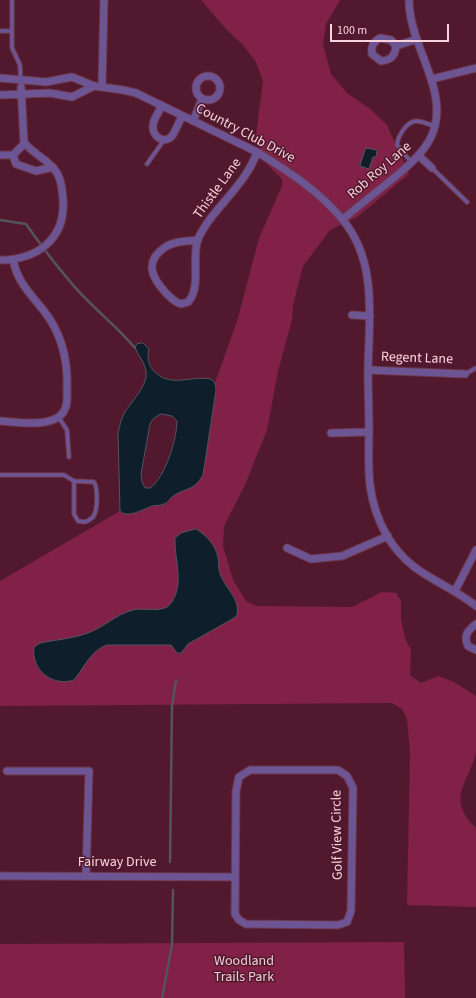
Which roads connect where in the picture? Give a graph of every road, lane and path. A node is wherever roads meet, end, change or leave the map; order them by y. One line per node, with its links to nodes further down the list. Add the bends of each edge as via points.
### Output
1 (12, 0): 5 (lane)
2 (104, 0): 12 (street)
3 (409, 0): 6 (street, Rob Roy Lane)
4 (0, 31): 5 (lane)
5 (12, 31): 13 (lane, via 12,48 20,65)
6 (417, 39): 7 (street); 10 (street, Rob Roy Lane)
7 (396, 46)
8 (476, 68): 10 (street)
9 (0, 78): 13 (street, Country Club Drive)
10 (432, 79): 19 (street, Rob Roy Lane, via 438,110)
11 (94, 86): 12 (street, Country Club Drive); 13 (street, Country Club Drive, via 72,77); 13 (street, Country Club Drive, via 72,97)
12 (102, 86): 16 (street, Country Club Drive, via 136,93)
13 (21, 87): 14 (street, Country Club Drive); 21 (street)
14 (0, 95)
15 (202, 98): 18 (street)
16 (162, 106): 17 (street, Country Club Drive); 20 (street, via 154,120 153,129 157,138)
17 (182, 116): 18 (street, Country Club Drive); 20 (street, via 172,136)
18 (193, 121): 22 (street, Country Club Drive)
19 (435, 126): 25 (street, Rob Roy Lane); 26 (lane, via 417,121 404,129 397,145)
20 (164, 139): 27 (lane)
21 (25, 143): 24 (street); 28 (street)
22 (257, 152): 31 (street, Country Club Drive, via 304,182); 32 (street, Thistle Lane, via 244,178)
23 (0, 154): 24 (street)
24 (13, 155): 28 (street, via 16,164 23,168 36,171)
25 (419, 156): 26 (street, Rob Roy Lane); 29 (street)
26 (412, 163): 31 (street, Rob Roy Lane)
27 (147, 164)
28 (53, 167): 34 (street, via 60,178 64,209 59,230 37,251)
29 (432, 168): 30 (lane)
30 (467, 202)
31 (343, 219): 36 (street, Country Club Drive, via 360,248 364,262 368,279)
32 (198, 240): 32 (street, Thistle Lane, via 194,292 188,302 180,304 157,284 153,278 152,266 158,252 165,247)
33 (0, 260): 34 (street)
34 (13, 260): 40 (street, via 20,282 45,312 64,348 68,376 67,402)
35 (352, 315): 36 (street)
36 (370, 316): 38 (street, Country Club Drive)
37 (476, 368): 39 (lane)
38 (368, 370): 39 (street, Regent Lane); 42 (street, Country Club Drive)
39 (465, 374)
40 (59, 418): 41 (street, via 48,422); 44 (lane, via 67,430)
41 (0, 421)
42 (369, 432): 43 (street); 47 (street, Country Club Drive, via 370,492 380,522)
43 (331, 433)
44 (69, 457)
45 (0, 475): 46 (lane, via 64,475)
46 (74, 481): 46 (lane, via 74,514 78,521 85,522 93,517 95,512 96,484 92,481)
47 (388, 536): 48 (street, via 342,556 311,559); 50 (street, Country Club Drive, via 409,564 422,574)
48 (287, 548)
49 (476, 550): 50 (street)
50 (455, 591): 51 (street, Country Club Drive)
51 (476, 606)
52 (476, 624): 53 (street, via 468,630 466,636 468,646)
53 (476, 650)
54 (7, 771): 56 (street, via 88,771)
55 (0, 876): 56 (street, Fairway Drive)
56 (86, 876): 57 (street, Fairway Drive)
57 (234, 877): 57 (street, Golf View Circle, via 235,914 246,924 338,925 347,922 351,911 353,788 347,776 338,770 250,770 239,776 236,791)

